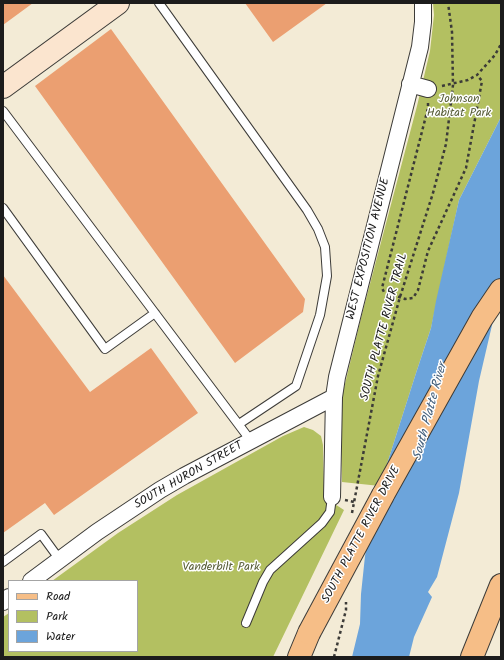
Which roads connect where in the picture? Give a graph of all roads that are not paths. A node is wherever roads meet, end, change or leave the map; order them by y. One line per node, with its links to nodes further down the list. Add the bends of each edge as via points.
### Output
1 (118, 3): 5 (street)
2 (158, 3): 12 (lane, via 307,210 325,247 327,276 320,315 296,386)
3 (422, 3): 4 (street, WEST EXPOSITION AVENUE, via 420,47)
4 (410, 84): 6 (street); 11 (street, WEST EXPOSITION AVENUE)
5 (3, 87)
6 (428, 89)
7 (3, 111): 10 (lane)
8 (3, 208): 10 (lane, via 105,349)
9 (501, 290): 20 (main road, SOUTH PLATTE RIVER DRIVE, bridge, via 448,377 309,633)
10 (155, 313): 12 (lane)
11 (334, 397): 13 (street, SOUTH HURON STREET); 14 (street, WEST EXPOSITION AVENUE)
12 (239, 424): 13 (lane)
13 (251, 441): 15 (street, SOUTH HURON STREET, via 148,498)
14 (332, 497): 19 (lane, via 330,512 322,522 270,570)
15 (60, 560): 16 (lane, via 41,534); 17 (street, SOUTH HURON STREET)
16 (3, 562)
17 (32, 580)
18 (501, 586): 21 (main road)
19 (246, 623)
20 (299, 657)
21 (472, 657)

